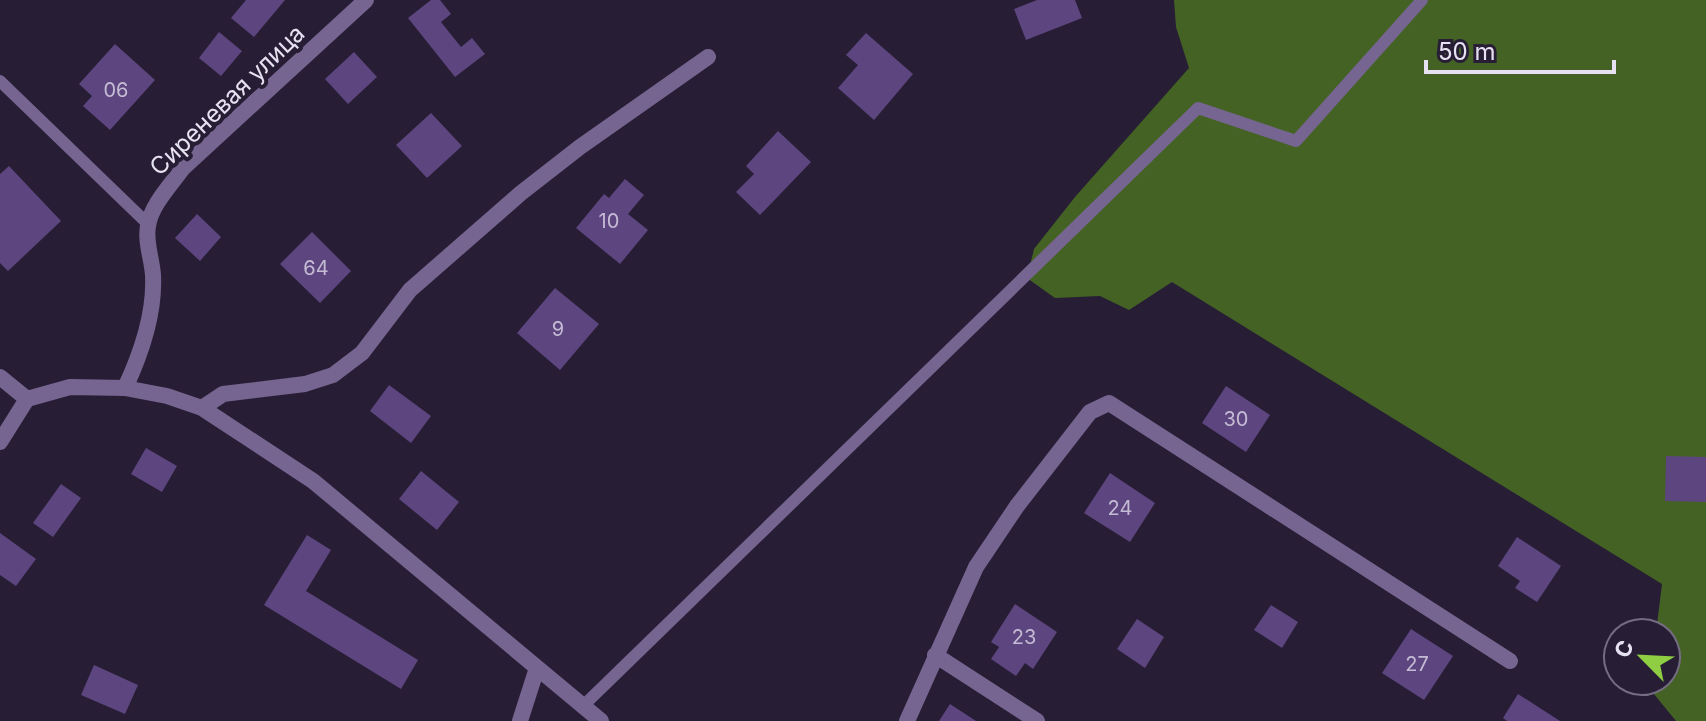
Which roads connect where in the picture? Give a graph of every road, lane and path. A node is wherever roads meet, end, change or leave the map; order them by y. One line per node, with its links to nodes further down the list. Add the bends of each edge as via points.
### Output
1 (366, 0): 5 (street, Сиреневая улица, via 183,168)
2 (1422, 0): 14 (lane, via 1296,141 1198,108)
3 (708, 57): 9 (street, via 521,193 410,290 362,353 333,375 305,384 223,394)
4 (0, 81): 5 (lane)
5 (148, 224): 7 (street, via 153,276 148,316)
6 (0, 377): 8 (street)
7 (125, 388): 8 (street, via 70,387); 9 (street)
8 (27, 399): 10 (street)
9 (202, 408): 13 (street, via 313,481)
10 (0, 442)
11 (935, 655): 12 (street, via 976,567 1017,506 1090,412 1109,403); 17 (street); 18 (street)
12 (1510, 661)
13 (537, 668): 14 (street); 15 (street)
14 (583, 706): 16 (street)
15 (520, 721)
16 (601, 721)
17 (907, 721)
18 (1037, 721)

